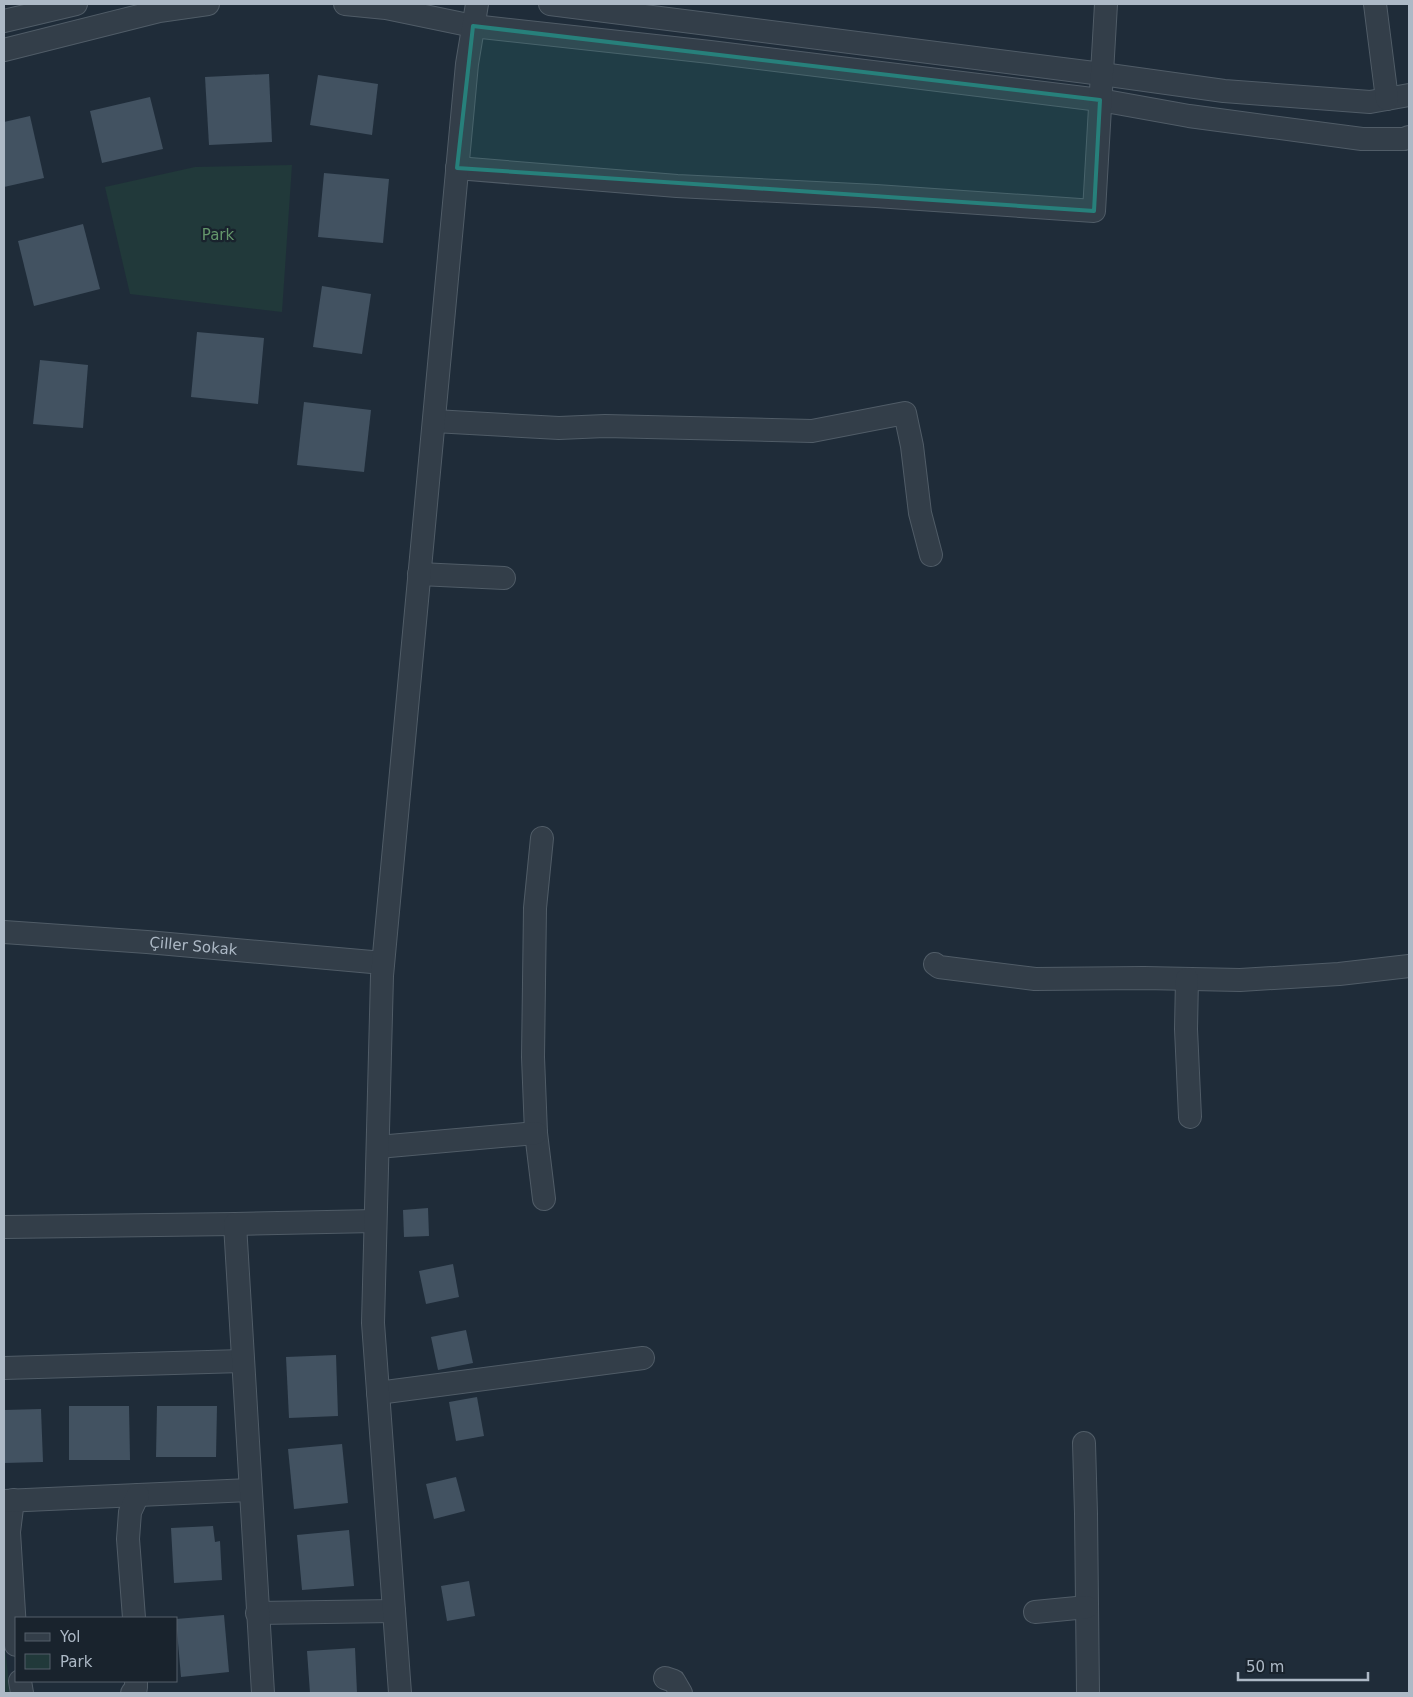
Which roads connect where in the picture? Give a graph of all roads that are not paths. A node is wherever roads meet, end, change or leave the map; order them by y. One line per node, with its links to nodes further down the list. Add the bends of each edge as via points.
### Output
1 (76, 4): 8 (street)
2 (208, 4): 10 (street, via 159,11)
3 (345, 4): 9 (street, via 386,8)
4 (477, 4): 9 (street)
5 (550, 4): 11 (street)
6 (1106, 4): 11 (street)
7 (1374, 4): 13 (street)
8 (4, 21)
9 (473, 26): 14 (street); 16 (street)
10 (4, 50)
11 (1102, 74): 13 (street, via 1224,91 1370,102); 14 (street)
12 (1409, 95): 13 (street)
13 (1387, 99)
14 (1100, 100): 15 (street, via 1189,116 1362,139); 16 (street, via 1094,211 677,186)
15 (1409, 138)
16 (457, 168): 17 (street)
17 (434, 421): 18 (street, via 559,428 605,426 812,431 905,413 920,513); 19 (street)
18 (930, 555)
19 (419, 574): 20 (street); 23 (street)
20 (504, 578)
21 (542, 838): 28 (street, via 535,908 533,1057)
22 (4, 932): 23 (street, Çiller Sokak)
23 (383, 963): 29 (street)
24 (935, 964): 26 (street, via 1035,979)
25 (1409, 966): 26 (street, via 1240,980)
26 (1187, 979): 27 (street)
27 (1190, 1117)
28 (536, 1133): 29 (street); 30 (street)
29 (378, 1147): 31 (street)
30 (544, 1199)
31 (375, 1221): 32 (street); 37 (street, via 373,1323)
32 (235, 1224): 33 (street); 35 (street)
33 (4, 1227)
34 (643, 1358): 37 (street)
35 (242, 1361): 36 (street); 39 (street)
36 (4, 1368)
37 (378, 1393): 43 (street)
38 (1084, 1443): 42 (street)
39 (250, 1490): 40 (street); 45 (street)
40 (138, 1495): 41 (street); 46 (street, via 130,1512 128,1539)
41 (9, 1500): 47 (street)
42 (1087, 1608): 44 (street); 52 (street)
43 (394, 1611): 45 (street); 50 (street)
44 (1035, 1612)
45 (257, 1613): 49 (street)
46 (134, 1617)
47 (15, 1629)
48 (666, 1678): 51 (street, via 674,1681)
49 (263, 1693)
50 (400, 1693)
51 (681, 1693)
52 (1088, 1693)

